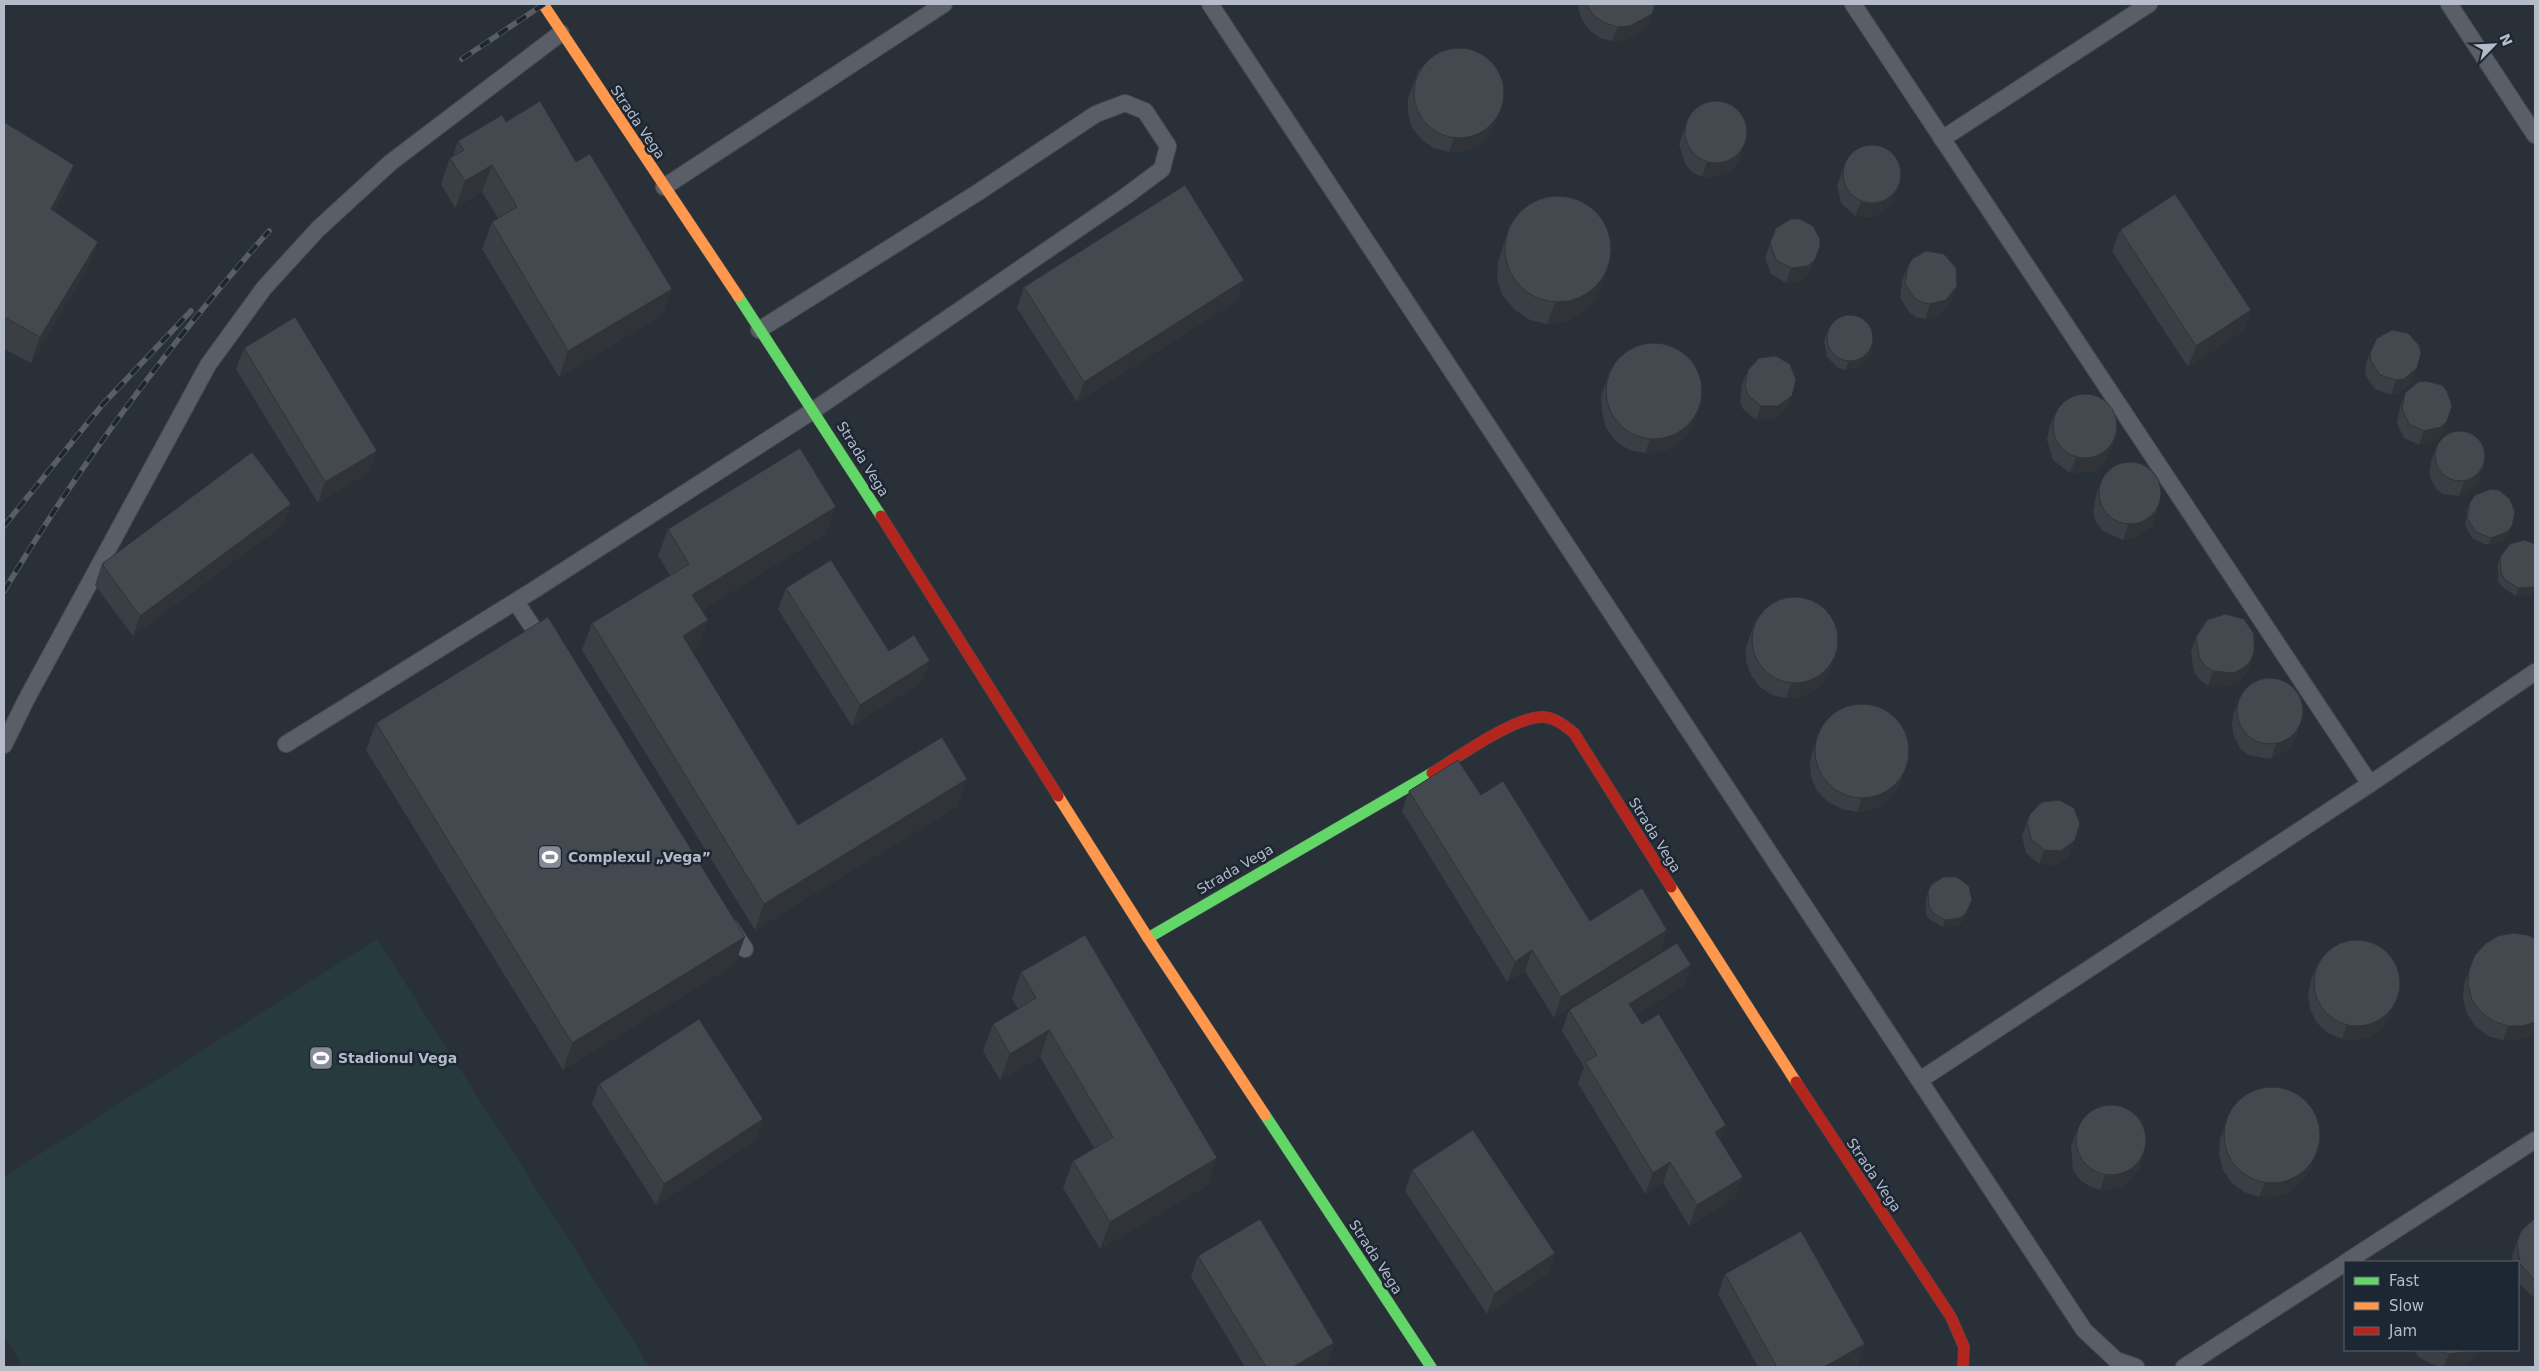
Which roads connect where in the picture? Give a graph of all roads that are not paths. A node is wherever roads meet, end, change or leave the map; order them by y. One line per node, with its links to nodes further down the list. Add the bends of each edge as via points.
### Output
1 (543, 4): 7 (street, Strada Vega)
2 (944, 4): 10 (lane)
3 (1210, 4): 22 (lane)
4 (1853, 4): 9 (lane)
5 (2149, 4): 9 (lane)
6 (2449, 4): 8 (lane)
7 (561, 34): 10 (street, Strada Vega); 17 (lane, via 390,163 318,229 264,288 208,365)
8 (2535, 136)
9 (1942, 139): 18 (lane)
10 (664, 187): 11 (street, Strada Vega)
11 (759, 330): 12 (street, Strada Vega); 12 (lane, via 1096,114 1125,103 1145,111 1168,146 1162,169)
12 (814, 410): 13 (lane); 20 (street, Strada Vega)
13 (516, 602): 14 (lane); 16 (lane)
14 (554, 659)
15 (2535, 672): 18 (lane)
16 (286, 744)
17 (4, 745)
18 (2370, 784): 22 (lane)
19 (723, 916): 21 (lane)
20 (1148, 938): 26 (street, Strada Vega); 27 (street, Strada Vega, via 1520,721 1538,716 1558,720 1574,733 1834,1143 1951,1317 1962,1338 1966,1358)
21 (745, 949)
22 (1920, 1080): 28 (lane, via 2084,1330 2116,1360)
23 (2535, 1140): 24 (lane)
24 (2348, 1261)
25 (2344, 1263): 29 (lane)
26 (1431, 1367)
27 (1962, 1367)
28 (2136, 1367)
29 (2184, 1367)

